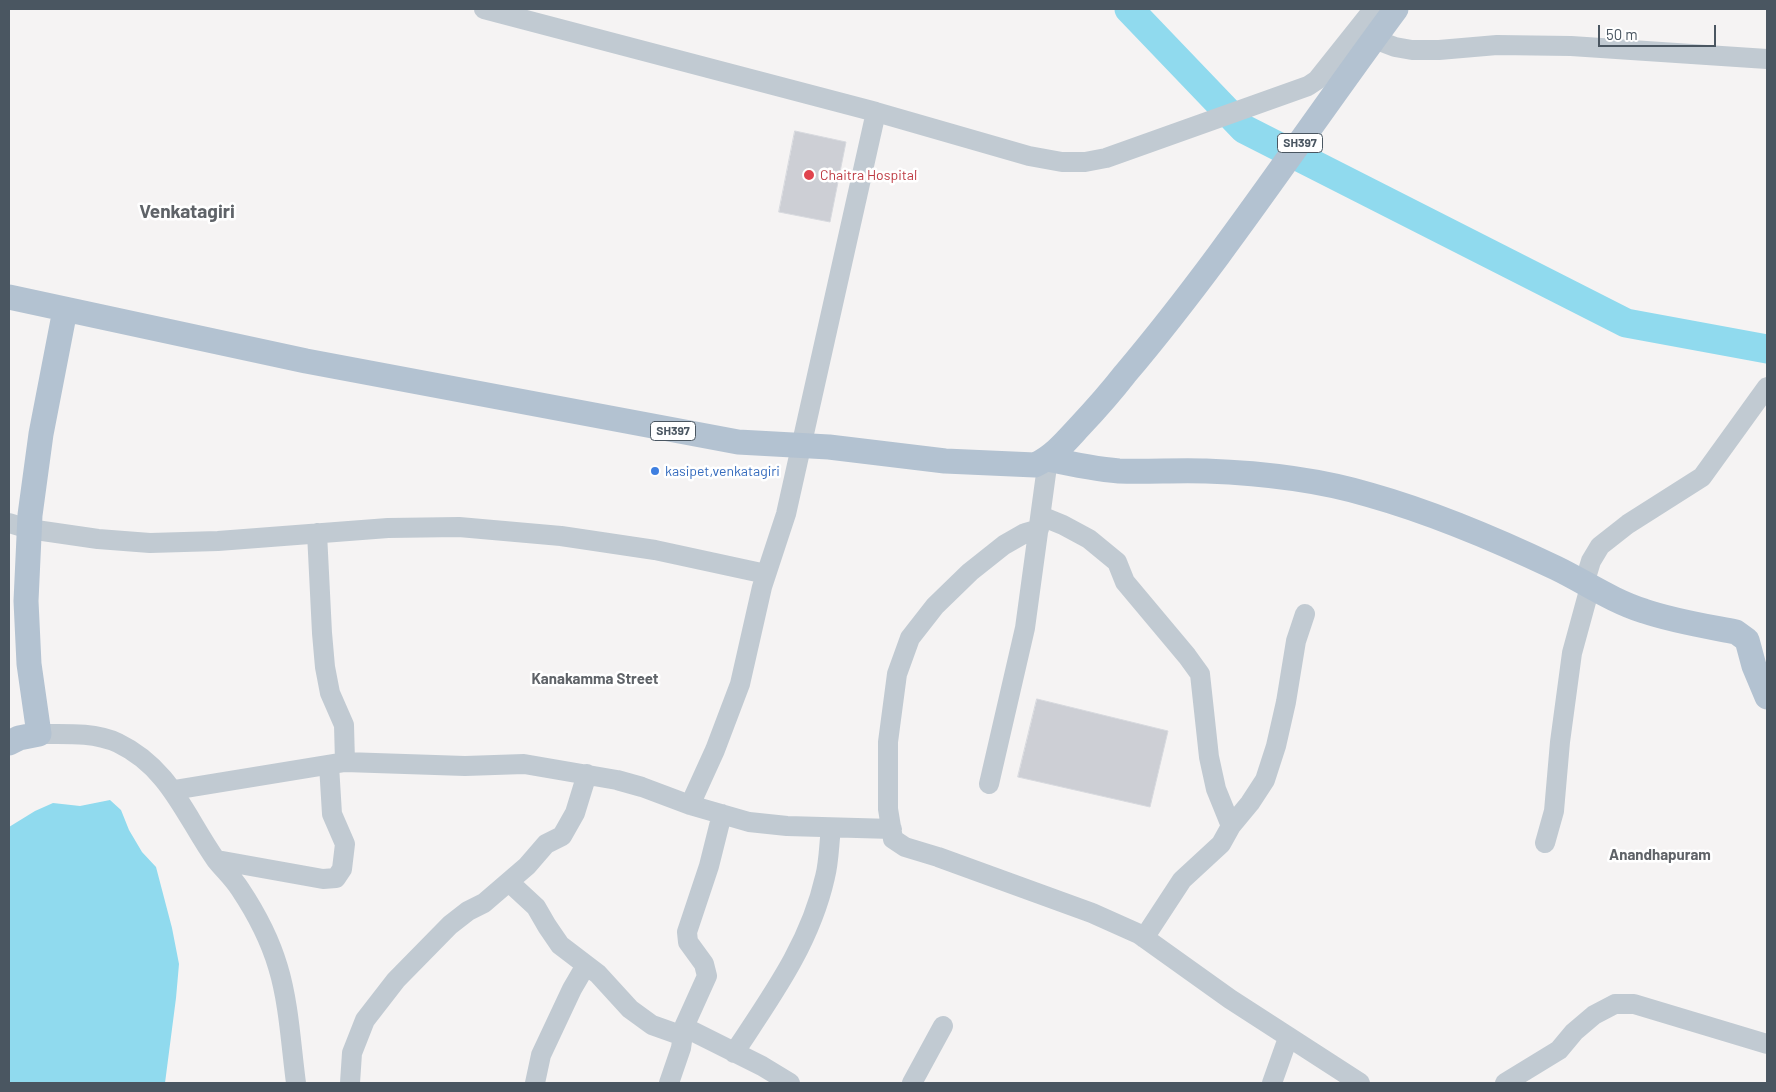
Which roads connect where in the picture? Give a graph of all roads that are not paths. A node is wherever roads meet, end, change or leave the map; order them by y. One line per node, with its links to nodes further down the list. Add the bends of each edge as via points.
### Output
1 (484, 9): 4 (street)
2 (1376, 9): 7 (street, via 1317,80 1308,86 1106,158 1062,162 1030,156)
3 (1396, 9): 5 (main road, SH397)
4 (532, 15): 7 (street)
5 (1367, 48): 6 (street, via 1439,50 1496,45 1571,46); 12 (main road, SH397, via 1239,228 1134,364)
6 (1767, 59)
7 (876, 112): 11 (street)
8 (9, 297): 9 (main road, SH397)
9 (65, 310): 11 (main road, SH397, via 306,361 680,432 738,442); 14 (main road)
10 (1767, 387): 17 (street, via 1702,477 1628,524 1600,546 1591,561)
11 (801, 446): 12 (main road, SH397, via 1012,465 1035,465); 16 (street, via 786,514)
12 (1048, 458): 13 (street); 17 (main road, via 1119,470 1259,475 1311,481 1368,494 1494,539)
13 (1040, 523): 24 (street, via 1025,628); 28 (street, via 1063,525 1089,540 1116,562 1125,582 1200,674 1209,757 1216,789); 30 (street, via 970,572 935,606 910,638 897,674 888,742 888,808)
14 (19, 526): 15 (street, via 98,539 150,543); 20 (main road, via 29,664)
15 (317, 533): 16 (street, via 460,527 561,536 656,550); 22 (street, via 325,667 330,693 344,725)
16 (766, 574): 26 (street, via 740,684)
17 (1587, 585): 19 (main road, via 1643,611 1736,632 1747,640); 31 (street, via 1572,653 1554,811)
18 (1305, 614): 28 (street, via 1296,641 1276,746 1265,780)
19 (1767, 697)
20 (39, 734): 21 (main road); 25 (street, via 90,735 117,742 148,762)
21 (9, 742)
22 (337, 764): 23 (street, via 524,764); 25 (street); 32 (street, via 332,814 345,844 342,869 336,878 323,879)
23 (587, 774): 26 (street, via 642,787); 33 (street, via 575,813 562,836 546,844)
24 (989, 784)
25 (174, 790): 32 (street)
26 (690, 805): 27 (street)
27 (722, 814): 29 (street, via 749,822); 37 (street, via 687,932 688,942 704,964 707,976)
28 (1231, 826): 34 (street, via 1221,844 1182,880)
29 (838, 828): 30 (street); 40 (street, via 799,951)
30 (892, 829): 34 (street, via 893,839 905,847 1092,913)
31 (1545, 843)
32 (217, 860): 42 (street, via 240,888 260,922 278,967)
33 (509, 882): 35 (street, via 536,907 560,945); 43 (street, via 484,904 450,925 396,980 365,1020 352,1053)
34 (1144, 938): 38 (street)
35 (586, 965): 37 (street, via 630,1009 652,1025); 44 (street, via 541,1055)
36 (943, 1026): 47 (street)
37 (684, 1031): 40 (street); 45 (street)
38 (1288, 1038): 41 (street); 48 (street)
39 (1767, 1044): 49 (street, via 1634,1004 1615,1004 1594,1015 1558,1050)
40 (734, 1053): 46 (street)
41 (1272, 1082)
42 (296, 1083)
43 (350, 1083)
44 (535, 1083)
45 (669, 1083)
46 (790, 1083)
47 (912, 1083)
48 (1360, 1083)
49 (1505, 1083)

